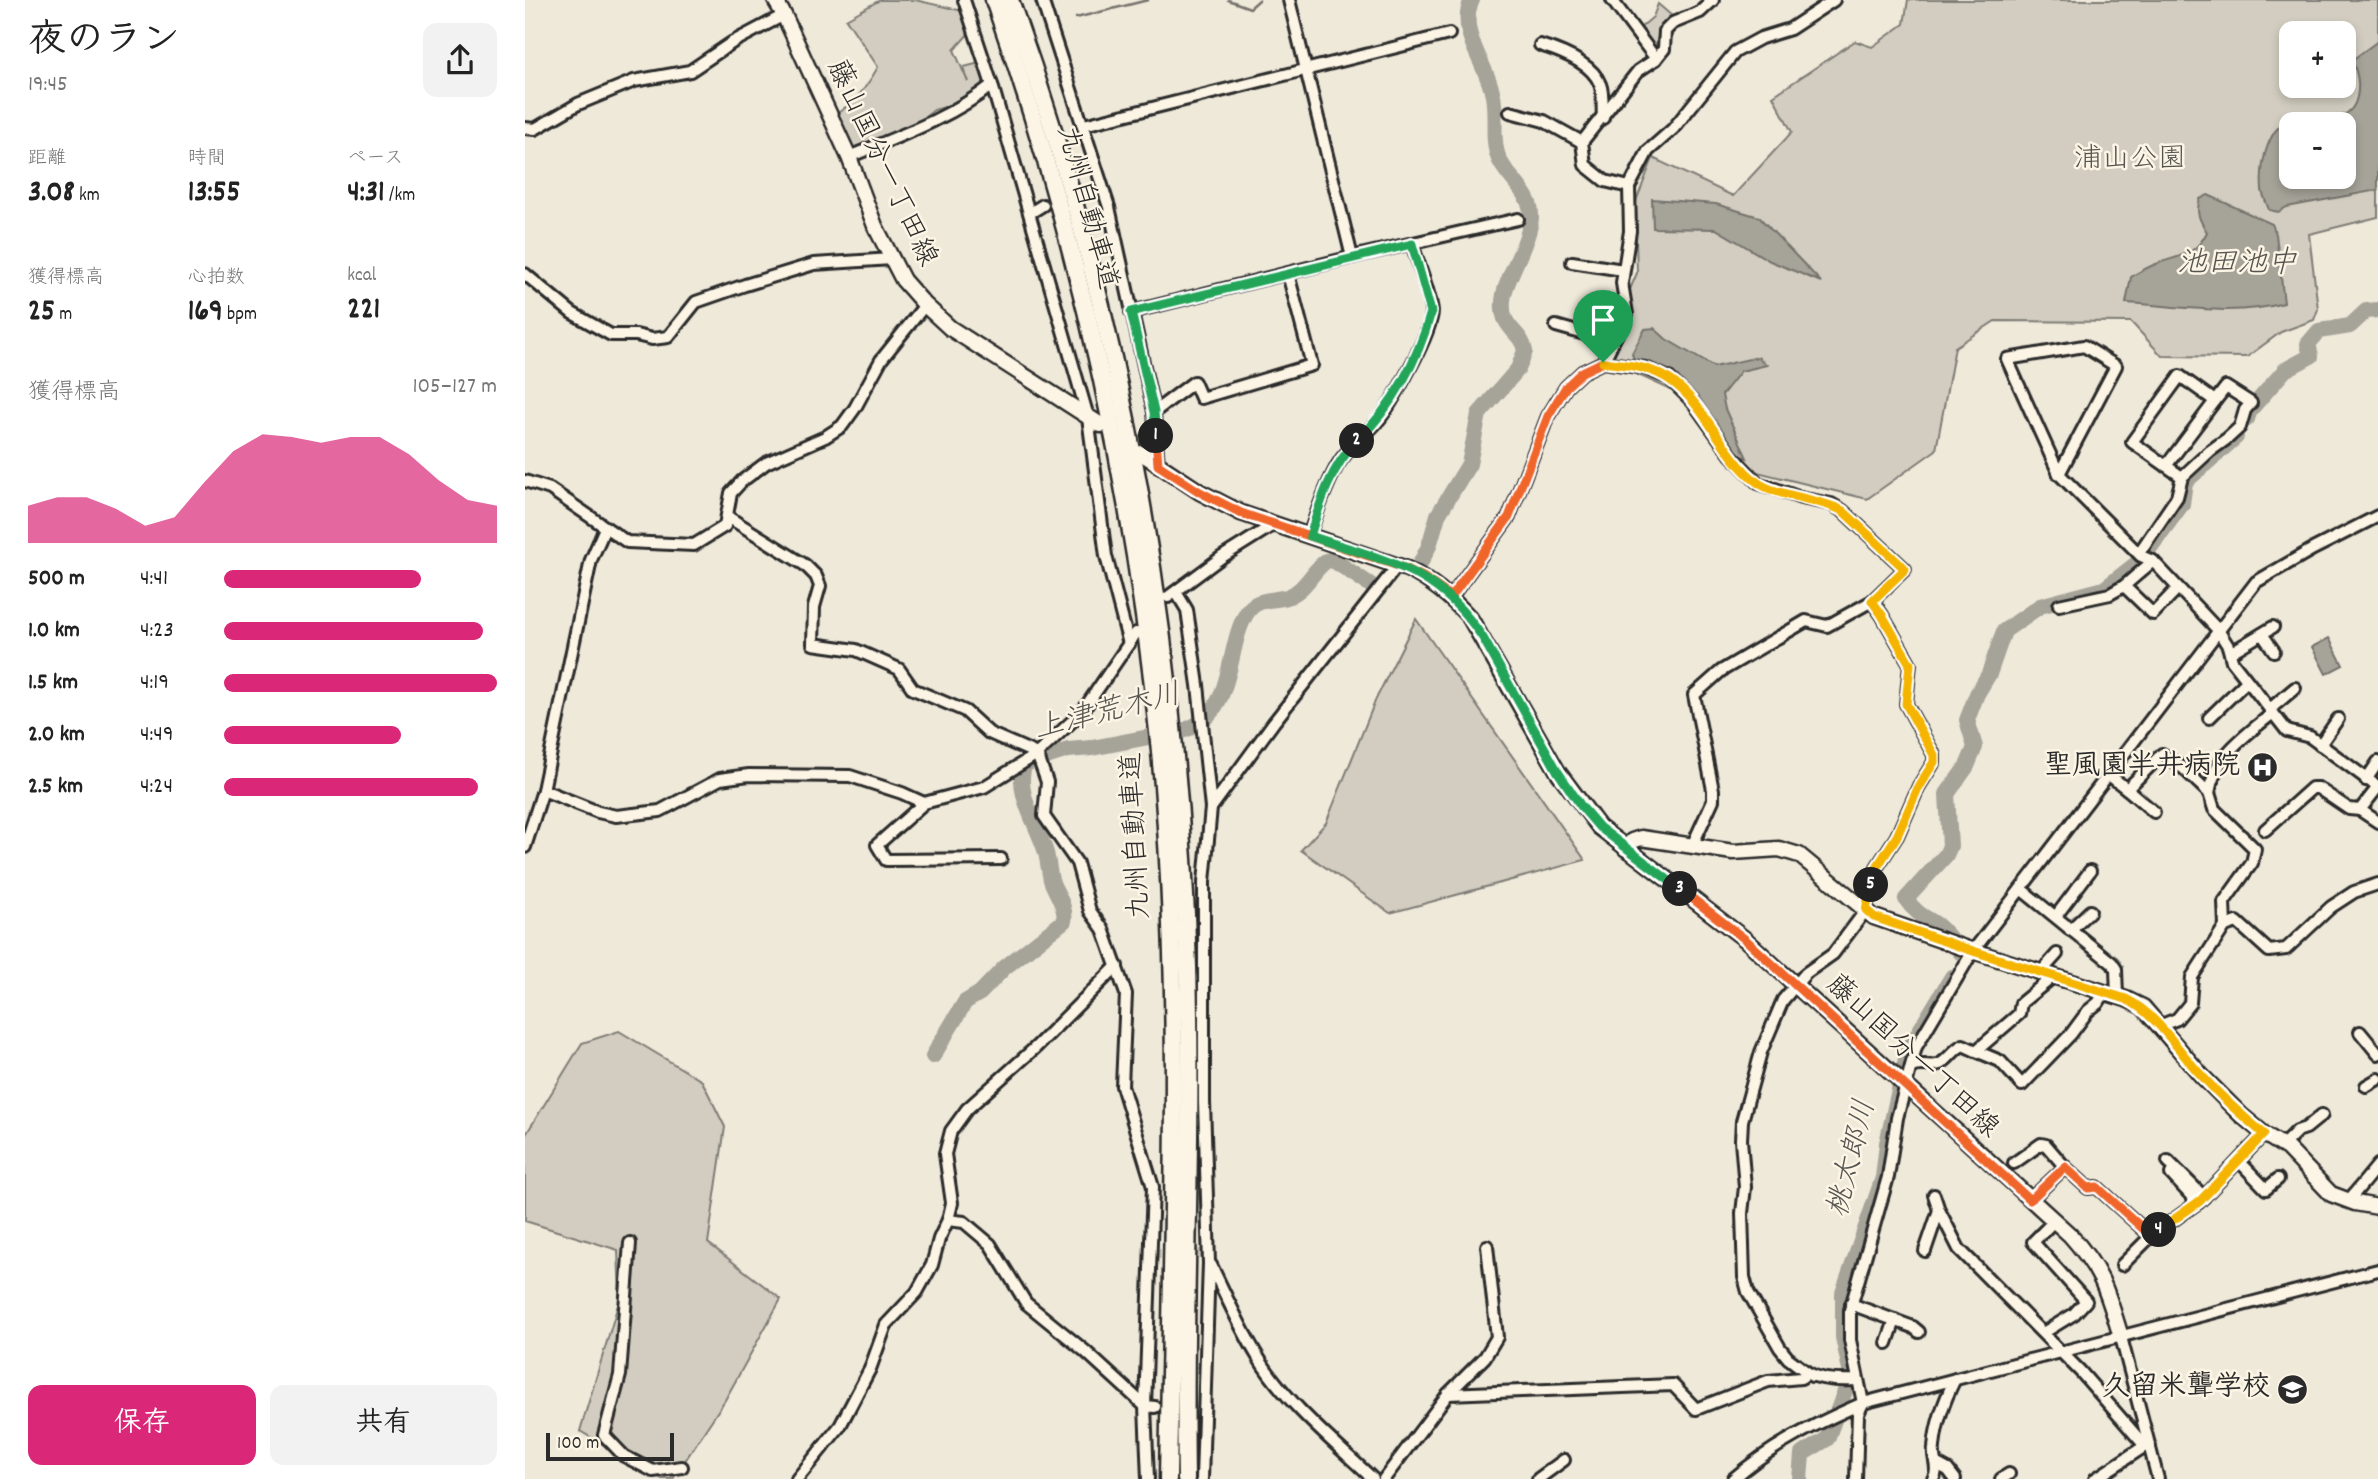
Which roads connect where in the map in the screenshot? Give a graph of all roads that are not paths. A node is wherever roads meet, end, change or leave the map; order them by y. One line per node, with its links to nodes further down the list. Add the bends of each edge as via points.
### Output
1 (775, 0): 10 (main road, 藤山国分一丁田線)
2 (964, 0): 15 (street)
3 (994, 0): 156 (highway, 九州自動車道, via 1039,136 1103,382 1156,709 1167,846 1173,1026)
4 (1010, 0): 157 (highway, 九州自動車道, via 1054,131 1101,306 1142,506 1169,696 1188,967)
5 (1041, 0): 18 (street)
6 (1289, 0): 14 (street)
7 (1612, 0): 13 (street)
8 (1713, 0): 13 (street, via 1665,31 1664,49)
9 (1835, 0): 22 (street, via 1790,29 1735,52 1672,129 1648,151)
10 (784, 15): 19 (street, via 690,71 634,81 578,104 535,129); 21 (main road, 藤山国分一丁田線)
11 (1449, 34): 14 (street)
12 (1540, 44): 17 (street, via 1594,73 1601,86)
13 (1656, 60): 17 (street, via 1638,71)
14 (1307, 70): 18 (street); 27 (street)
15 (992, 85): 21 (street, via 975,99); 24 (street)
16 (1510, 112): 20 (street, via 1544,121)
17 (1602, 118): 20 (street)
18 (1084, 125): 34 (street, via 1109,207)
19 (525, 128)
20 (1582, 142): 22 (street, via 1585,165 1605,181)
21 (849, 157): 28 (main road, 藤山国分一丁田線)
22 (1629, 187): 30 (street, via 1630,231)
23 (1043, 205): 24 (street)
24 (1030, 213): 40 (street)
25 (1518, 219): 26 (street)
26 (1412, 244): 27 (street); 51 (street, via 1431,312 1421,343 1395,396 1338,465)
27 (1352, 257): 32 (street)
28 (892, 259): 31 (street, via 814,264 745,285 696,302 668,337 652,340 611,335 572,313); 33 (main road, 藤山国分一丁田線)
29 (1572, 262): 30 (street)
30 (1623, 270): 36 (street, via 1627,314)
31 (525, 274)
32 (1288, 274): 34 (street); 39 (street, via 1312,365 1201,398 1195,382)
33 (925, 305): 40 (main road, 藤山国分一丁田線, via 950,328); 48 (street, via 881,360 842,426 750,475 731,493)
34 (1131, 312): 39 (street)
35 (1556, 326): 36 (street)
36 (1613, 342): 37 (street)
37 (1603, 362): 57 (street, via 1566,387 1543,427 1509,517); 58 (street, via 1645,368 1669,379 1758,483 1843,511 1905,569)
38 (2215, 401): 43 (street); 43 (street, via 2181,376 2132,442); 45 (street, via 2226,387 2251,403 2240,427)
39 (1154, 412): 42 (street)
40 (1095, 421): 64 (street, via 1106,556)
41 (1141, 453): 42 (main road, 藤山国分一丁田線)
42 (1158, 465): 49 (main road, 藤山国分一丁田線, via 1217,502)
43 (2166, 466): 45 (street)
44 (2059, 474): 44 (street, via 2007,359 2084,346 2116,366); 52 (street)
45 (2182, 477): 52 (street, via 2177,497)
46 (525, 481): 50 (street, via 550,489)
47 (2378, 516): 61 (street, via 2256,582)
48 (728, 517): 50 (street, via 725,526 694,545 627,542); 73 (street, via 816,576 820,586 813,644 856,650 899,669 913,689 965,711 989,733)
49 (1273, 525): 51 (main road, 藤山国分一丁田線); 82 (street, via 1172,594 1187,610)
50 (605, 528): 79 (street, via 591,560)
51 (1310, 536): 54 (main road, 藤山国分一丁田線)
52 (2139, 553): 53 (street)
53 (2153, 561): 55 (street); 56 (street)
54 (1398, 565): 57 (main road, 藤山国分一丁田線); 82 (street)
55 (2124, 586): 56 (street, via 2153,614); 59 (street, via 2110,594)
56 (2178, 588): 61 (street)
57 (1451, 597): 89 (main road, 藤山国分一丁田線, via 1483,638 1581,806)
58 (1872, 601): 87 (street, via 1827,626 1806,621 1721,671 1694,695 1713,800); 94 (street, via 1910,664 1906,704 1934,762 1877,867)
59 (2059, 605)
60 (2273, 627): 63 (street)
61 (2218, 630): 66 (street); 75 (street)
62 (1136, 633): 64 (street)
63 (2262, 634): 65 (street); 66 (street)
64 (1129, 644): 73 (street, via 1082,712)
65 (2274, 651)
66 (2230, 653): 67 (street)
67 (2247, 681): 69 (street); 70 (street)
68 (2295, 688): 69 (street)
69 (2272, 711): 72 (street, via 2287,731); 80 (street, via 2228,750 2215,769)
70 (2210, 718)
71 (2338, 719): 72 (street)
72 (2320, 745): 76 (street)
73 (1037, 754): 81 (street, via 984,787); 101 (street, via 1047,782 1044,816 1077,863 1090,911 1103,929)
74 (2378, 762): 76 (street)
75 (2109, 775): 78 (street); 93 (street)
76 (2366, 780): 77 (street)
77 (2378, 787): 83 (street)
78 (2127, 789): 80 (street, via 2162,754); 84 (street)
79 (543, 790): 81 (street, via 616,816 660,811 720,779 850,776); 88 (street)
80 (2209, 793): 97 (street, via 2214,810 2255,849 2252,863 2224,902)
81 (924, 803): 90 (street, via 877,845 886,860)
82 (1210, 808): 134 (street, via 1203,950)
83 (2360, 810): 85 (street); 86 (street, via 2349,809 2312,788)
84 (2154, 812)
85 (2378, 822)
86 (2265, 830)
87 (1692, 846): 89 (main road, via 1641,838); 94 (main road, via 1733,852 1779,849 1799,855)
88 (525, 847)
89 (1626, 849): 103 (main road, 藤山国分一丁田線)
90 (1001, 859)
91 (2090, 871): 96 (street)
92 (2378, 884): 97 (street, via 2331,907 2286,949 2269,951 2237,922)
93 (2021, 889): 96 (street); 99 (street)
94 (1866, 910): 99 (main road, via 1892,924); 103 (street, via 1833,954)
95 (2090, 911): 98 (street)
96 (2056, 916): 98 (street)
97 (2225, 926): 105 (street, via 2192,977 2190,1003 2177,1019)
98 (2070, 930): 104 (street, via 2116,969)
99 (1973, 951): 102 (main road); 109 (street, via 1916,1047)
100 (2057, 954): 102 (street)
101 (1117, 966): 128 (street, via 967,1109 951,1131 945,1153 952,1203); 149 (street, via 1126,994 1122,1086 1153,1186)
102 (2047, 974): 104 (main road); 107 (street, via 2021,1003 2019,1014)
103 (1795, 984): 112 (main road, 藤山国分一丁田線); 144 (street, via 1783,1000 1761,1052 1742,1121 1742,1265 1748,1292 1780,1348)
104 (2111, 994): 105 (main road, via 2143,1007); 107 (street, via 2088,1010 2022,1085 2000,1060)
105 (2159, 1026): 114 (main road, via 2201,1075)
106 (2360, 1032): 108 (street)
107 (1976, 1051): 109 (street, via 1963,1045 1941,1063)
108 (2378, 1054)
109 (1911, 1067): 112 (street)
110 (2378, 1079): 111 (street)
111 (2366, 1086)
112 (1905, 1087): 123 (main road, 藤山国分一丁田線); 137 (street, via 1888,1177)
113 (2322, 1115): 115 (street)
114 (2264, 1134): 115 (main road); 116 (street)
115 (2283, 1145): 125 (main road, via 2331,1194)
116 (2239, 1161): 121 (street, via 2266,1189); 124 (street)
117 (2014, 1163): 120 (street, via 2041,1144)
118 (2166, 1164): 124 (street)
119 (2378, 1165): 125 (street)
120 (2065, 1167): 123 (street); 130 (street, via 2088,1188 2097,1187)
121 (2278, 1179)
122 (1934, 1195): 127 (street)
123 (2030, 1200): 129 (main road, 藤山国分一丁田線)
124 (2201, 1200): 130 (street)
125 (2349, 1200): 126 (main road)
126 (2378, 1207)
127 (1939, 1210): 133 (street); 140 (street, via 1959,1249)
128 (948, 1220): 149 (street, via 964,1222 990,1244 1026,1303); 154 (street, via 932,1265 917,1292 886,1325 870,1369 840,1426)
129 (2054, 1221): 140 (street, via 2033,1242 2086,1301); 141 (main road, 藤山国分一丁田線, via 2097,1268)
130 (2151, 1236): 135 (street)
131 (631, 1243): 153 (street, via 620,1374 604,1435 624,1456 653,1471)
132 (1487, 1245): 147 (street, via 1497,1337 1485,1357)
133 (1924, 1251)
134 (1207, 1257): 158 (street); 159 (street, via 1269,1373 1311,1421)
135 (2122, 1265)
136 (2378, 1270): 141 (street)
137 (1851, 1304): 138 (street); 145 (street, via 1850,1340)
138 (1895, 1320): 139 (street); 142 (street)
139 (1919, 1332)
140 (2043, 1333): 143 (street)
141 (2121, 1336): 143 (street); 150 (street)
142 (1887, 1343)
143 (2061, 1352): 146 (street); 150 (street)
144 (1812, 1376): 145 (street); 147 (street, via 1768,1381 1696,1409 1673,1385)
145 (1857, 1380): 148 (street)
146 (1955, 1380): 148 (street); 152 (street, via 1940,1414 1933,1450)
147 (1448, 1394): 160 (street)
148 (1863, 1403): 162 (street, via 1784,1440); 163 (street, via 1858,1413)
149 (1150, 1406): 155 (street)
150 (2147, 1446): 166 (street); 167 (street)
151 (1564, 1460): 161 (street)
152 (1937, 1464): 164 (street); 165 (street)
153 (682, 1467)
154 (797, 1479)
155 (1148, 1479)
156 (1168, 1479)
157 (1186, 1479)
158 (1202, 1479)
159 (1373, 1479)
160 (1384, 1479)
161 (1538, 1479)
162 (1733, 1479)
163 (1856, 1479)
164 (1933, 1479)
165 (1955, 1479)
166 (2095, 1479)
167 (2158, 1479)

